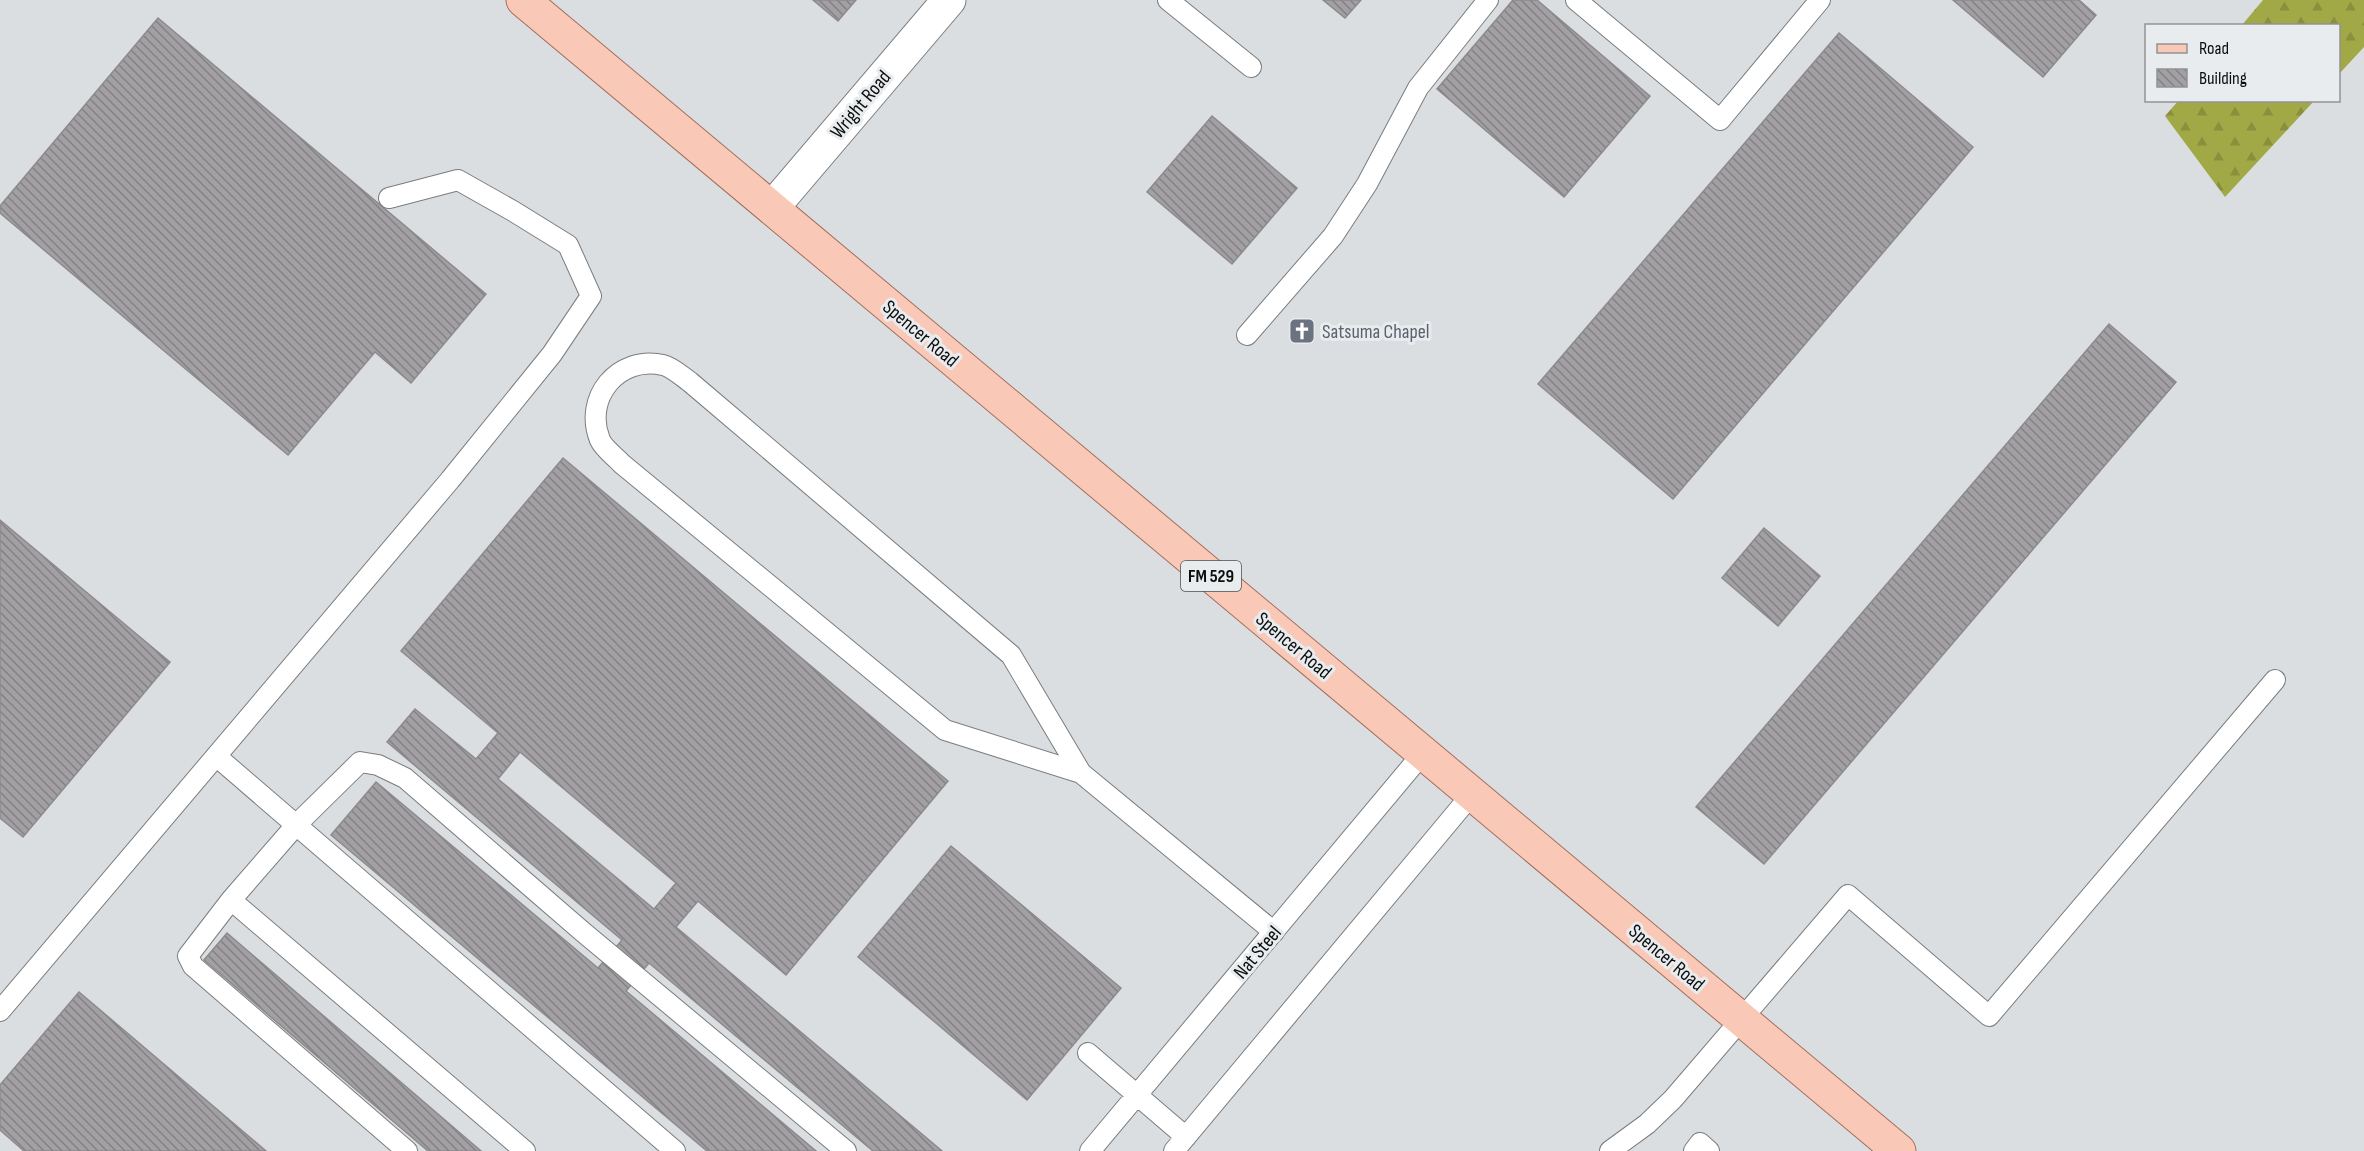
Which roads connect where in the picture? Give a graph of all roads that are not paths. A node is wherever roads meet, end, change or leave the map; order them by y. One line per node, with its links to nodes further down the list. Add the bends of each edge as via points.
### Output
1 (524, 0): 9 (main road, Spencer Road / FM 529)
2 (949, 0): 9 (street, Wright Road)
3 (1168, 0): 7 (lane)
4 (1488, 0): 10 (lane, via 1418,88 1367,184 1333,236)
5 (1576, 0): 6 (lane, via 1720,120)
6 (1820, 0)
7 (1251, 67)
8 (389, 198): 13 (lane, via 458,180 568,245 591,296 552,354 457,471)
9 (772, 208): 12 (main road, Spencer Road / FM 529)
10 (1246, 335)
11 (2275, 680): 20 (lane, via 1989,1016 1848,895)
12 (1424, 753): 15 (main road, Spencer Road / FM 529); 18 (lane, Nat Steel)
13 (216, 756): 16 (lane); 19 (lane)
14 (1081, 773): 14 (lane, via 1011,655 690,382 664,365 633,365 607,382 595,411 601,442 622,464 945,730); 18 (lane)
15 (1472, 794): 20 (main road, Spencer Road / FM 529); 23 (lane)
16 (297, 824): 17 (lane); 26 (lane); 27 (lane, via 360,762 378,765 405,778)
17 (231, 900): 24 (lane, via 188,956 193,966); 25 (lane)
18 (1274, 932): 22 (lane, Nat Steel)
19 (0, 1011)
20 (1740, 1018): 29 (lane, via 1673,1098 1647,1124); 32 (main road, Spencer Road / FM 529)
21 (1088, 1053): 22 (lane)
22 (1137, 1095): 23 (lane); 28 (lane, Nat Steel)
23 (1180, 1144)
24 (408, 1151)
25 (525, 1151)
26 (675, 1151)
27 (846, 1151)
28 (1090, 1151)
29 (1610, 1151)
30 (1694, 1151): 31 (lane, via 1700,1143)
31 (1709, 1151)
32 (1899, 1151)

